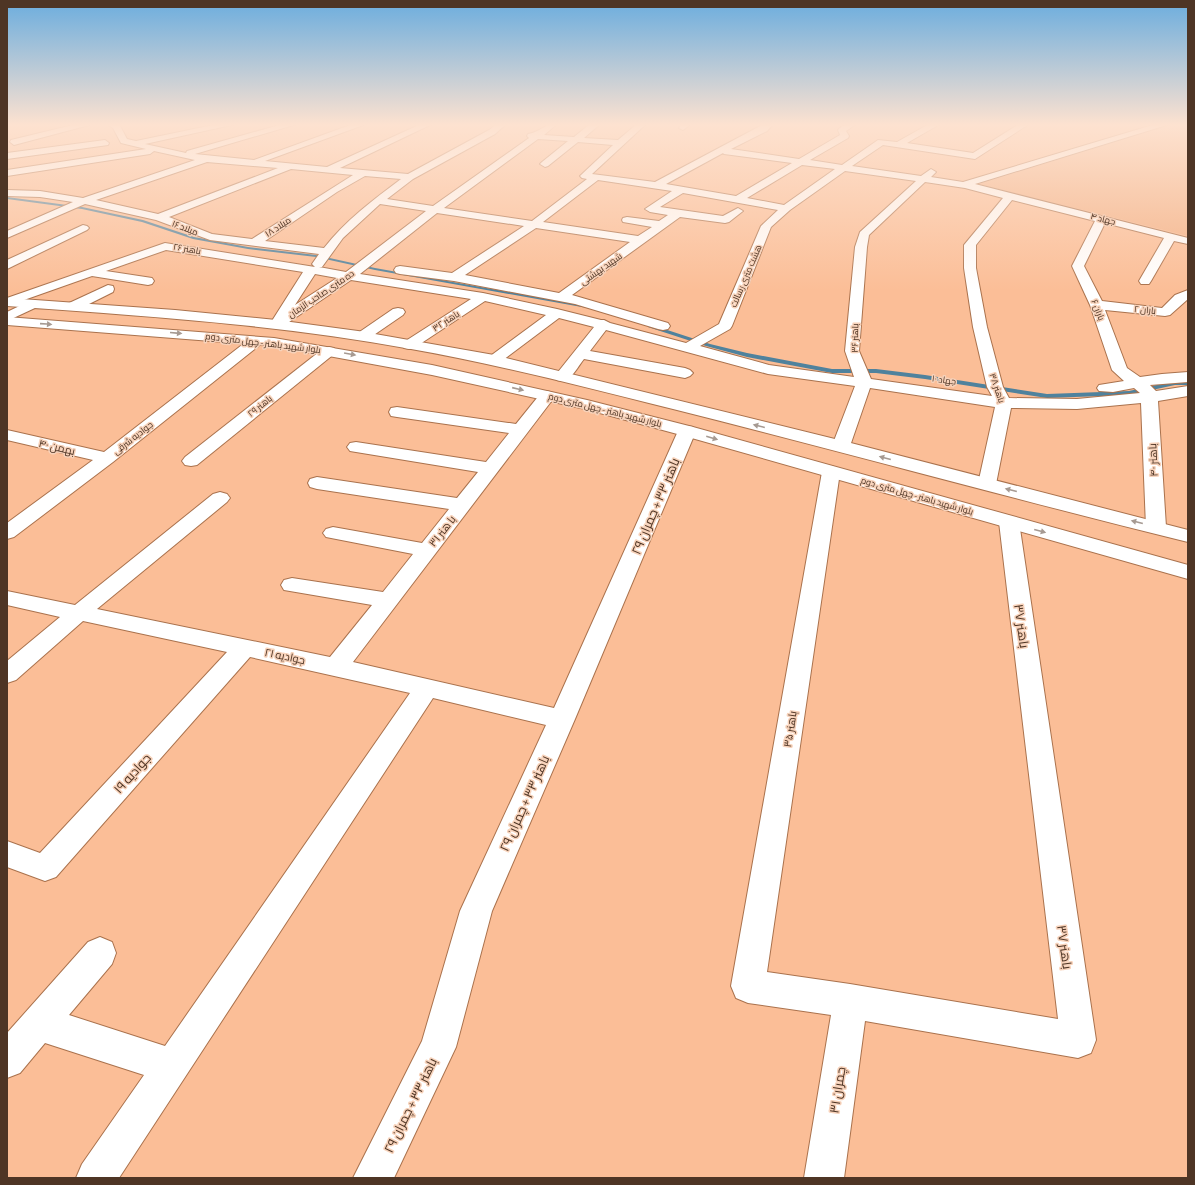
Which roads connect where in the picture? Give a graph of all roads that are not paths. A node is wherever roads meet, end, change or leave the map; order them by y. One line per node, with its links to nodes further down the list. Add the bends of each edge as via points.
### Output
1 (148, 179): 20 (street)
2 (256, 179): 26 (street, میلاد ۱۶)
3 (353, 179): 36 (street, میلاد ۱۸)
4 (407, 179): 21 (street)
5 (477, 179): 23 (street, ده متری صاحب الزمان)
6 (593, 179): 29 (street)
7 (606, 179): 14 (street)
8 (667, 179): 14 (street)
9 (770, 179): 19 (street)
10 (827, 179): 22 (street, هشت متری رسالت)
11 (925, 179): 70 (street, باهنر ۳۶, via 864,234 852,351)
12 (927, 179): 15 (street, جهاد ۴)
13 (984, 179): 15 (street)
14 (656, 185): 16 (street)
15 (965, 185): 18 (street, جهاد ۴)
16 (680, 190): 19 (street); 25 (street, via 650,209)
17 (7, 193): 20 (street, via 40,194)
18 (1011, 196): 27 (street, جهاد ۴); 76 (street, باهنر ۳۸, via 970,245 970,268 980,327)
19 (736, 200): 22 (street)
20 (84, 201): 26 (street); 32 (street)
21 (378, 201): 23 (street); 37 (street, via 339,236)
22 (786, 208): 59 (street, هشت متری رسالت, via 766,226 725,326)
23 (436, 209): 29 (street); 39 (street, ده متری صاحب الزمان)
24 (738, 211): 25 (street, via 725,220)
25 (678, 213): 30 (street, شهید بهشتی)
26 (158, 217): 36 (street, میلاد ۱۶, via 210,237)
27 (1103, 219): 33 (street, جهاد ۴); 49 (street, باران ۶, via 1078,266)
28 (627, 220): 30 (street)
29 (534, 224): 34 (street); 42 (street)
30 (662, 225): 34 (street, شهید بهشتی)
31 (83, 228): 38 (street)
32 (7, 235)
33 (1171, 236): 35 (street, جهاد ۴); 44 (street)
34 (640, 240): 48 (street, شهید بهشتی)
35 (1188, 241)
36 (254, 243): 37 (street, میلاد ۱۶)
37 (320, 260): 40 (street, باهنر ۲۶, via 165,246); 41 (street); 55 (street)
38 (7, 265)
39 (365, 265): 41 (street, ده متری صاحب الزمان); 42 (street)
40 (89, 273): 43 (street); 50 (street, باهنر ۲۶)
41 (348, 277): 47 (street); 55 (street, ده متری صاحب الزمان)
42 (454, 277): 48 (street)
43 (148, 281)
44 (1145, 281)
45 (108, 289): 51 (street)
46 (1188, 294): 49 (street, باران ۲, via 1165,312)
47 (483, 297): 53 (street); 62 (street, باهنر ۳۲)
48 (561, 297): 57 (street)
49 (1097, 305): 74 (street, باران ۶, via 1120,370)
50 (7, 307): 51 (street, بلوار شهید باهنر - چهل متری دوم, via 32,304)
51 (72, 307): 55 (street, بلوار شهید باهنر - چهل متری دوم)
52 (398, 312): 58 (street)
53 (557, 313): 56 (street); 66 (street)
54 (7, 321): 60 (street, بلوار شهید باهنر - چهل متری دوم, one-way to 60)
55 (277, 324): 58 (street, بلوار شهید باهنر - چهل متری دوم)
56 (604, 324): 61 (street); 65 (street)
57 (671, 329)
58 (363, 336): 62 (street, بلوار شهید باهنر - چهل متری دوم)
59 (701, 338): 61 (street, هشت متری رسالت); 70 (street)
60 (256, 341): 63 (street, بلوار شهید باهنر - چهل متری دوم); 84 (street, جوادیه شرقی)
61 (686, 341): 70 (street, via 768,369)
62 (409, 345): 64 (street, بلوار شهید باهنر - چهل متری دوم)
63 (329, 351): 68 (street, بلوار شهید باهنر - چهل متری دوم, one-way to 68); 85 (street, باهنر ۲۹)
64 (453, 352): 66 (street, بلوار شهید باهنر - چهل متری دوم); 68 (street, via 460,357 458,363)
65 (580, 354): 69 (street); 71 (street)
66 (494, 360): 67 (street, بلوار شهید باهنر - چهل متری دوم)
67 (514, 365): 71 (street, بلوار شهید باهنر - چهل متری دوم); 73 (street, via 499,365 487,369 482,376)
68 (432, 370): 73 (street, بلوار شهید باهنر - چهل متری دوم)
69 (685, 373)
70 (861, 375): 76 (street); 82 (street)
71 (562, 377): 82 (street, بلوار شهید باهنر - چهل متری دوم, one-way to 71)
72 (1188, 377): 74 (street, via 1173,377)
73 (487, 382): 77 (street, بلوار شهید باهنر - چهل متری دوم, one-way to 77)
74 (1144, 390): 75 (street); 76 (street, via 1078,404); 93 (street, باهنر ۴۰)
75 (1188, 391)
76 (1006, 392): 89 (street, باهنر ۳۸)
77 (547, 396): 79 (street, با هنر ۳۱); 80 (street, بلوار شهید باهنر - چهل متری دوم)
78 (397, 412): 79 (street)
79 (521, 430): 86 (street, با هنر ۳۱)
80 (687, 431): 87 (street, بلوار شهید باهنر - چهل متری دوم, one-way to 87); 107 (street, باهنر ۳۳ + چمران ۲۹)
81 (7, 435): 84 (street, بهمن ۴۰)
82 (841, 446): 89 (street, بلوار شهید باهنر - چهل متری دوم, one-way to 82)
83 (356, 447): 86 (street)
84 (107, 458): 94 (street, جوادیه شرقی)
85 (191, 461)
86 (491, 468): 91 (street, با هنر ۳۱)
87 (831, 472): 92 (street, بلوار شهید باهنر - چهل متری دوم); 110 (street, باهنر ۳۵)
88 (317, 482): 91 (street)
89 (987, 484): 93 (street, بلوار شهید باهنر - چهل متری دوم, one-way to 89)
90 (220, 498): 102 (street)
91 (462, 505): 97 (street, با هنر ۳۱)
92 (1008, 522): 98 (street, بلوار شهید باهنر - چهل متری دوم, one-way to 98); 111 (street, باهنر ۳۷, via 1078,1040)
93 (1156, 527): 96 (street, بلوار شهید باهنر - چهل متری دوم)
94 (7, 533)
95 (333, 533): 97 (street)
96 (1188, 536)
97 (428, 550): 101 (street, با هنر ۳۱)
98 (1188, 572)
99 (292, 585): 101 (street)
100 (7, 598): 102 (street, جوادیه ۲۱)
101 (388, 600): 104 (street, با هنر ۳۱)
102 (80, 612): 103 (street, جوادیه ۲۱); 105 (street)
103 (245, 648): 104 (street, جوادیه ۲۱); 108 (street, جوادیه ۱۹, via 45,868)
104 (336, 667): 106 (street, جوادیه ۲۱)
105 (7, 674)
106 (427, 688): 107 (street, جوادیه ۲۱); 114 (street)
107 (562, 719): 116 (street, باهنر ۳۳ + چمران ۲۹, via 476,911 438,1047)
108 (7, 854)
109 (100, 953): 112 (street)
110 (748, 986): 111 (street, باهنر ۳۷)
111 (850, 1001): 117 (street, چمران ۳۱)
112 (39, 1023): 113 (street); 114 (street)
113 (7, 1060)
114 (172, 1066): 115 (street)
115 (96, 1178)
116 (373, 1178)
117 (824, 1178)

